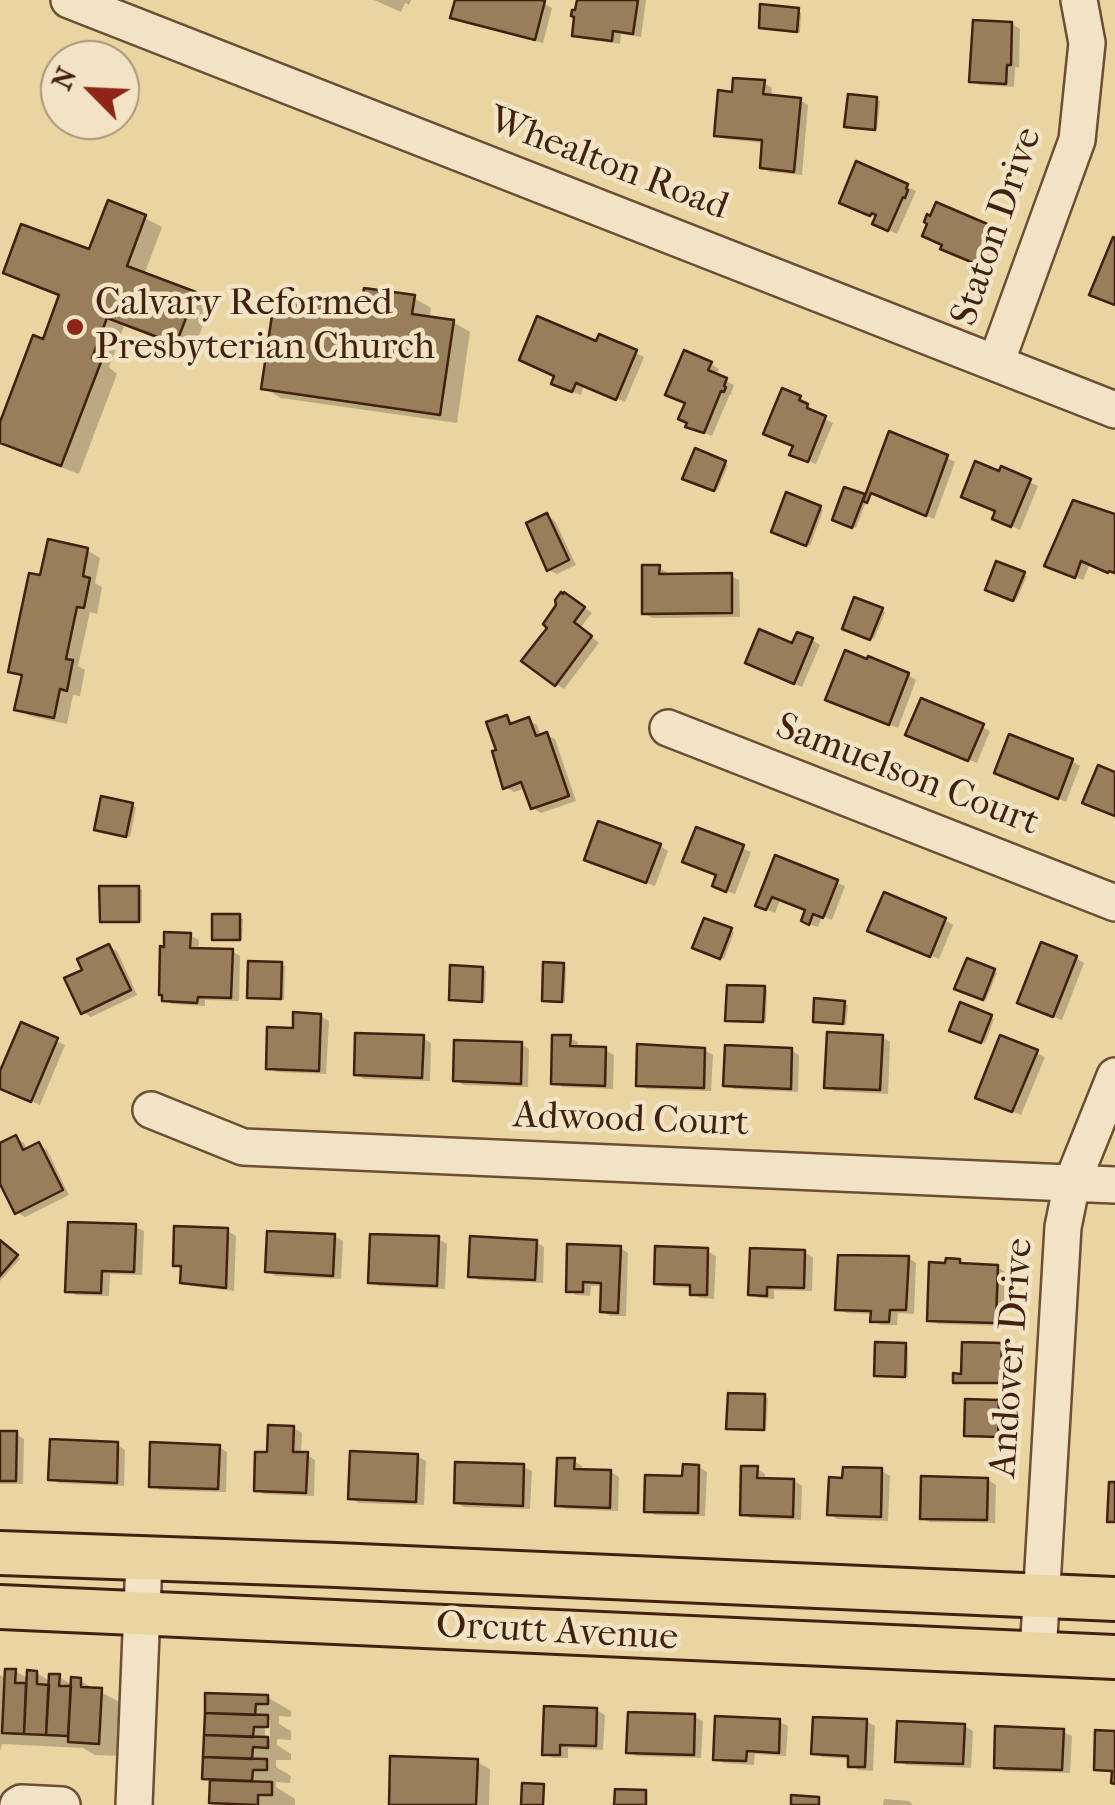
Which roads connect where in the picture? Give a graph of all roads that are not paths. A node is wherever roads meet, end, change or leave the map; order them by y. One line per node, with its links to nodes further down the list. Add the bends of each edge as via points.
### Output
1 (70, 0): 3 (street, Whealton Road)
2 (1078, 0): 3 (street, Staton Drive, via 1086,42 1077,140)
3 (996, 363): 4 (street, Whealton Road)
4 (1115, 410)
5 (668, 728): 6 (street, Samuelson Court)
6 (1115, 903)
7 (1115, 1076): 9 (street, Andover Drive)
8 (151, 1110): 9 (street, Adwood Court, via 243,1147)
9 (1072, 1183): 10 (street, Adwood Court); 13 (street, Andover Drive, via 1063,1227)
10 (1115, 1185)
11 (0, 1553): 12 (main road, Orcutt Avenue)
12 (144, 1560): 13 (main road, Orcutt Avenue); 16 (street)
13 (1041, 1597): 14 (main road, Orcutt Avenue); 17 (street, Andover Drive)
14 (1115, 1599)
15 (0, 1607): 16 (main road, Orcutt Avenue)
16 (142, 1615): 17 (main road, Orcutt Avenue); 21 (street)
17 (1038, 1654): 18 (main road, Orcutt Avenue)
18 (1115, 1657)
19 (18, 1805): 20 (street)
20 (62, 1805)
21 (134, 1805)

